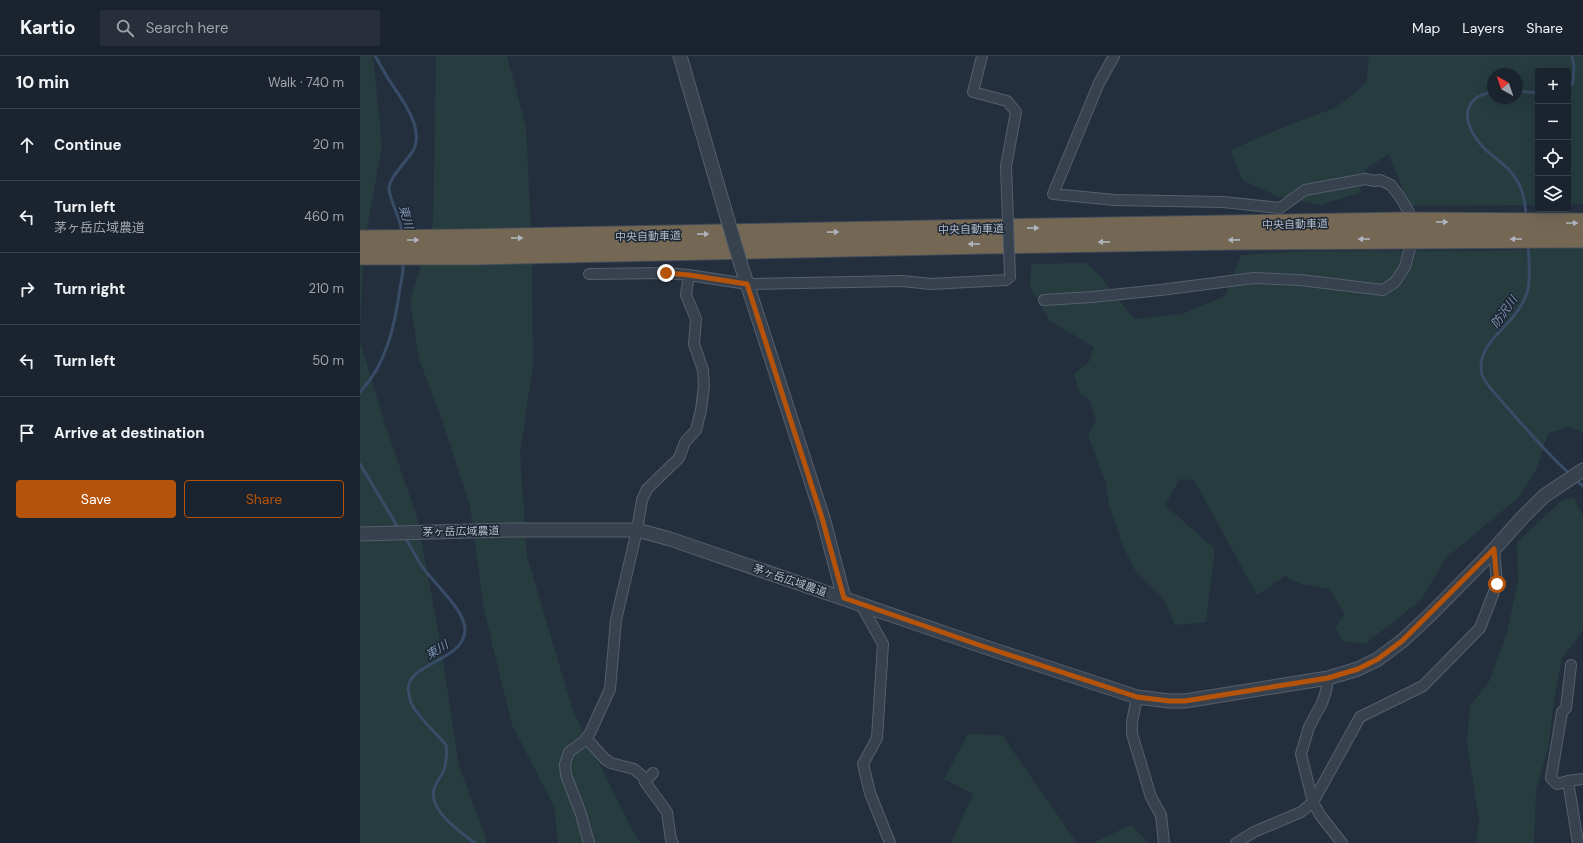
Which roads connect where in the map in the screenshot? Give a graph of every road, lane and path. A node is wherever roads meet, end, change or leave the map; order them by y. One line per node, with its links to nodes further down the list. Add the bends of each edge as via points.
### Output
1 (680, 56): 12 (street, bridge)
2 (982, 56): 12 (street, bridge, via 974,92 1007,102 1016,112 1006,166 1010,277 1006,280 931,284 902,281)
3 (1114, 56): 13 (street, via 1098,83 1053,194 1116,200 1223,202 1280,208 1305,190 1365,179 1380,180 1391,185 1409,212 1410,248 1405,267 1395,282 1383,290 1300,280 1254,278 1160,290)
4 (1583, 223): 5 (highway, 中央自動車道, one-way to 4, bridge)
5 (1403, 231): 6 (highway, 中央自動車道, one-way to 5, bridge); 8 (highway, 中央自動車道, via 993,228)
6 (1583, 238)
7 (360, 240): 8 (highway, 中央自動車道, one-way to 8)
8 (477, 247): 9 (highway, 中央自動車道)
9 (360, 256)
10 (589, 274): 11 (street)
11 (689, 275): 12 (street); 15 (street, via 686,295 696,319 694,344 703,370 701,410 696,430 685,442 679,458 647,489 642,500)
12 (747, 284): 18 (street, via 822,518)
13 (1044, 300)
14 (1583, 470): 17 (street, 茅ヶ岳広域農道, via 1544,496)
15 (637, 530): 16 (street, 茅ヶ岳広域農道); 18 (street, 茅ヶ岳広域農道); 23 (street, via 616,620 610,689)
16 (360, 534)
17 (1494, 549): 21 (street, 茅ヶ岳広域農道, via 1402,641 1378,659 1358,669); 26 (street, via 1497,584 1480,628 1423,686 1360,717)
18 (844, 598): 19 (street, 茅ヶ岳広域農道)
19 (860, 603): 22 (street, 茅ヶ岳広域農道); 30 (street, via 883,644 877,738 863,764 870,793)
20 (1571, 665): 25 (street, via 1566,708 1562,712 1551,778 1557,784)
21 (1328, 678): 22 (street, 茅ヶ岳広域農道, via 1185,701); 26 (street, via 1322,703 1309,727 1302,754)
22 (1137, 697): 31 (street, via 1132,734 1151,797 1161,815)
23 (586, 738): 28 (street, via 569,752 565,764 566,775); 29 (street, via 611,763 634,769 650,777 645,782 666,812 670,840)
24 (1583, 779): 25 (street)
25 (1568, 781): 27 (street)
26 (1313, 802): 32 (street, via 1301,812 1254,832); 33 (street)
27 (1580, 841)
28 (589, 843)
29 (673, 843)
30 (890, 843)
31 (1164, 843)
32 (1236, 843)
33 (1342, 843)

